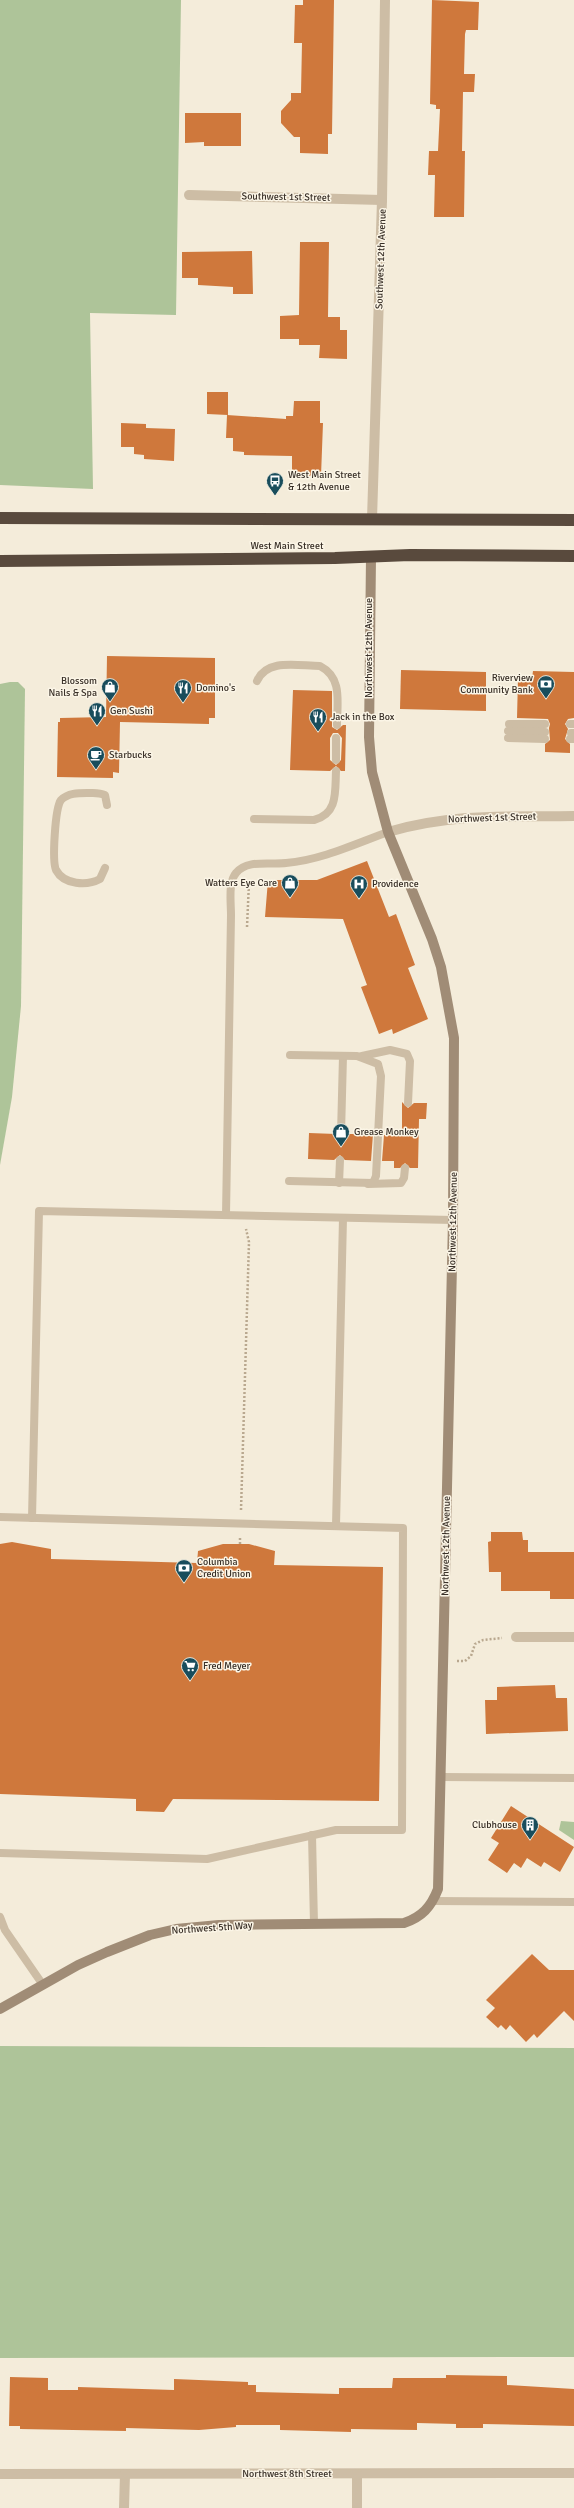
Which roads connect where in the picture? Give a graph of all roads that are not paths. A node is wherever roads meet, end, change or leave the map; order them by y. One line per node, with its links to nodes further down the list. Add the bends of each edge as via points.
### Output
1 (385, 0): 3 (street, Southwest 12th Avenue)
2 (189, 195): 3 (street, Southwest 1st Street)
3 (382, 200): 5 (street, Southwest 12th Avenue)
4 (0, 518): 5 (highway)
5 (372, 519): 6 (highway)
6 (574, 520)
7 (574, 556): 8 (highway, West Main Street)
8 (371, 557): 9 (highway, West Main Street); 20 (street, Northwest 12th Avenue, via 369,737 372,772)
9 (0, 561)
10 (257, 681): 11 (lane, via 262,671 271,666 320,666 327,670 336,682)
11 (337, 725)
12 (508, 731): 13 (lane)
13 (545, 732)
14 (336, 738): 15 (lane)
15 (336, 760)
16 (336, 771): 19 (lane, via 335,801 332,808 321,818)
17 (107, 805): 21 (lane, via 105,795 101,793 72,794 58,805 56,818 55,864 58,873 74,883 84,884 100,879)
18 (574, 816): 20 (street, Northwest 1st Street, via 462,817 422,822)
19 (254, 819)
20 (388, 832): 32 (lane, via 322,856 285,863 253,864 239,869 234,874 231,915); 34 (street, Northwest 12th Avenue, via 432,939 449,1001 456,1072)
21 (105, 868)
22 (290, 1055): 23 (lane)
23 (343, 1056): 24 (lane); 26 (lane)
24 (357, 1056): 25 (lane, via 390,1050 407,1054 410,1061); 31 (lane, via 378,1064 381,1076 376,1176 373,1183)
25 (408, 1103)
26 (341, 1134)
27 (340, 1160): 30 (lane)
28 (405, 1168): 31 (lane, via 401,1183)
29 (288, 1181): 30 (lane)
30 (339, 1183): 31 (lane)
31 (366, 1184)
32 (226, 1215): 33 (lane); 36 (lane, via 39,1211)
33 (343, 1218): 34 (lane); 37 (lane)
34 (453, 1220): 40 (street, Northwest 12th Avenue)
35 (0, 1517): 36 (lane)
36 (32, 1518): 37 (lane)
37 (336, 1526): 42 (lane, via 403,1528 402,1830 336,1830)
38 (516, 1637): 39 (street)
39 (574, 1637)
40 (442, 1777): 41 (lane); 44 (street, Northwest 12th Avenue, via 440,1877)
41 (574, 1778)
42 (312, 1835): 43 (lane, via 207,1859); 47 (lane)
43 (0, 1853)
44 (434, 1901): 45 (lane); 47 (street, Northwest 5th Way, via 424,1913 404,1923)
45 (574, 1902)
46 (0, 1917): 48 (lane, via 4,1930)
47 (314, 1924): 48 (street, Northwest 5th Way, via 220,1925 176,1929 150,1935 78,1965)
48 (43, 1985): 49 (street, Northwest 5th Way)
49 (0, 2009)
50 (574, 2473): 53 (street, Northwest 8th Street)
51 (0, 2474): 52 (street, Northwest 8th Street)
52 (125, 2474): 53 (street, Northwest 8th Street); 54 (street)
53 (357, 2474): 55 (street)
54 (124, 2508)
55 (357, 2508)

